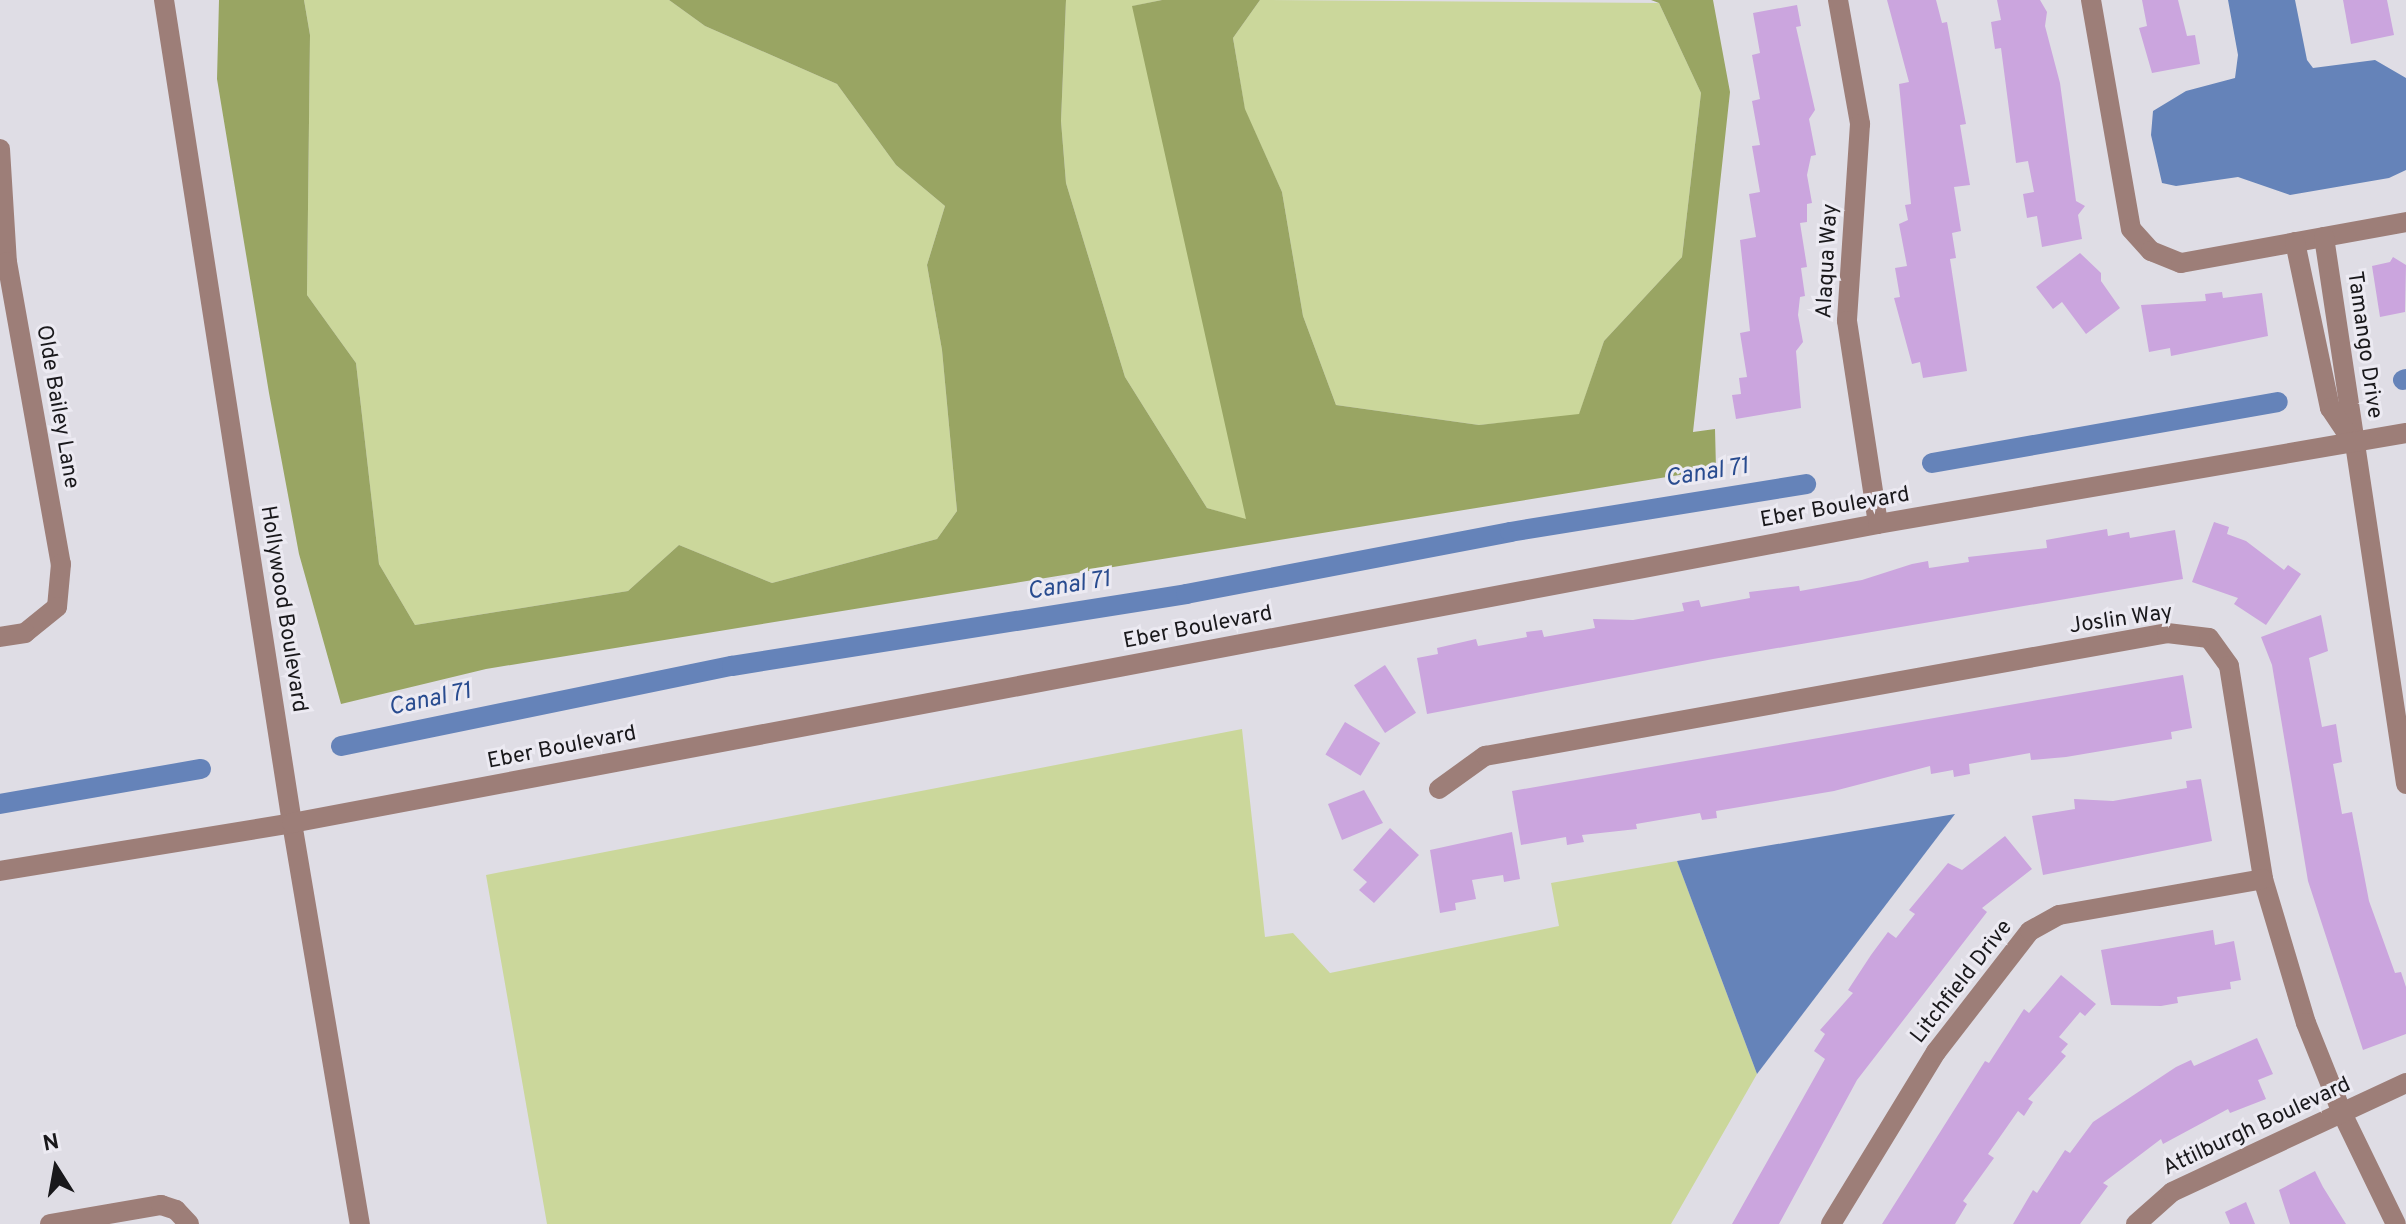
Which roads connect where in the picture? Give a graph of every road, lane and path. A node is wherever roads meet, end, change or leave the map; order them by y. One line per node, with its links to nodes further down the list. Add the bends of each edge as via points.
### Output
1 (164, 0): 16 (street, Hollywood Boulevard)
2 (1838, 0): 12 (street, Alaqua Way, via 1860,124 1847,321)
3 (2091, 0): 7 (street, via 2131,229 2151,251 2181,263)
4 (0, 149): 13 (street, Olde Bailey Lane, via 7,262 61,564 57,607 25,633)
5 (2406, 222): 6 (street)
6 (2324, 237): 7 (street); 8 (street, Tamango Drive)
7 (2295, 242): 9 (street, Tamango Drive)
8 (2332, 286): 9 (street); 11 (street, Tamango Drive, via 2349,387)
9 (2306, 294): 11 (street, Tamango Drive, via 2330,408)
10 (2406, 433): 11 (street, Eber Boulevard)
11 (2352, 442): 12 (street, Eber Boulevard); 14 (street)
12 (1878, 524): 16 (street, Eber Boulevard)
13 (0, 637)
14 (2406, 784)
15 (1439, 789): 18 (street, Joslin Way, via 1485,756 2167,633 2195,636 2209,638 2229,666)
16 (292, 823): 17 (street, Eber Boulevard); 23 (street, Hollywood Boulevard)
17 (0, 871)
18 (2263, 879): 20 (street, Joslin Way, via 2306,1023); 24 (street, Litchfield Drive, via 2059,915 2030,931 1936,1052)
19 (2406, 1083): 20 (street, Attilburgh Boulevard)
20 (2342, 1113): 25 (street, Attilburgh Boulevard, via 2172,1192); 26 (street, Joslin Way)
21 (50, 1224): 22 (street, via 161,1205 176,1210)
22 (189, 1224)
23 (360, 1224)
24 (1831, 1224)
25 (2136, 1224)
26 (2396, 1224)

